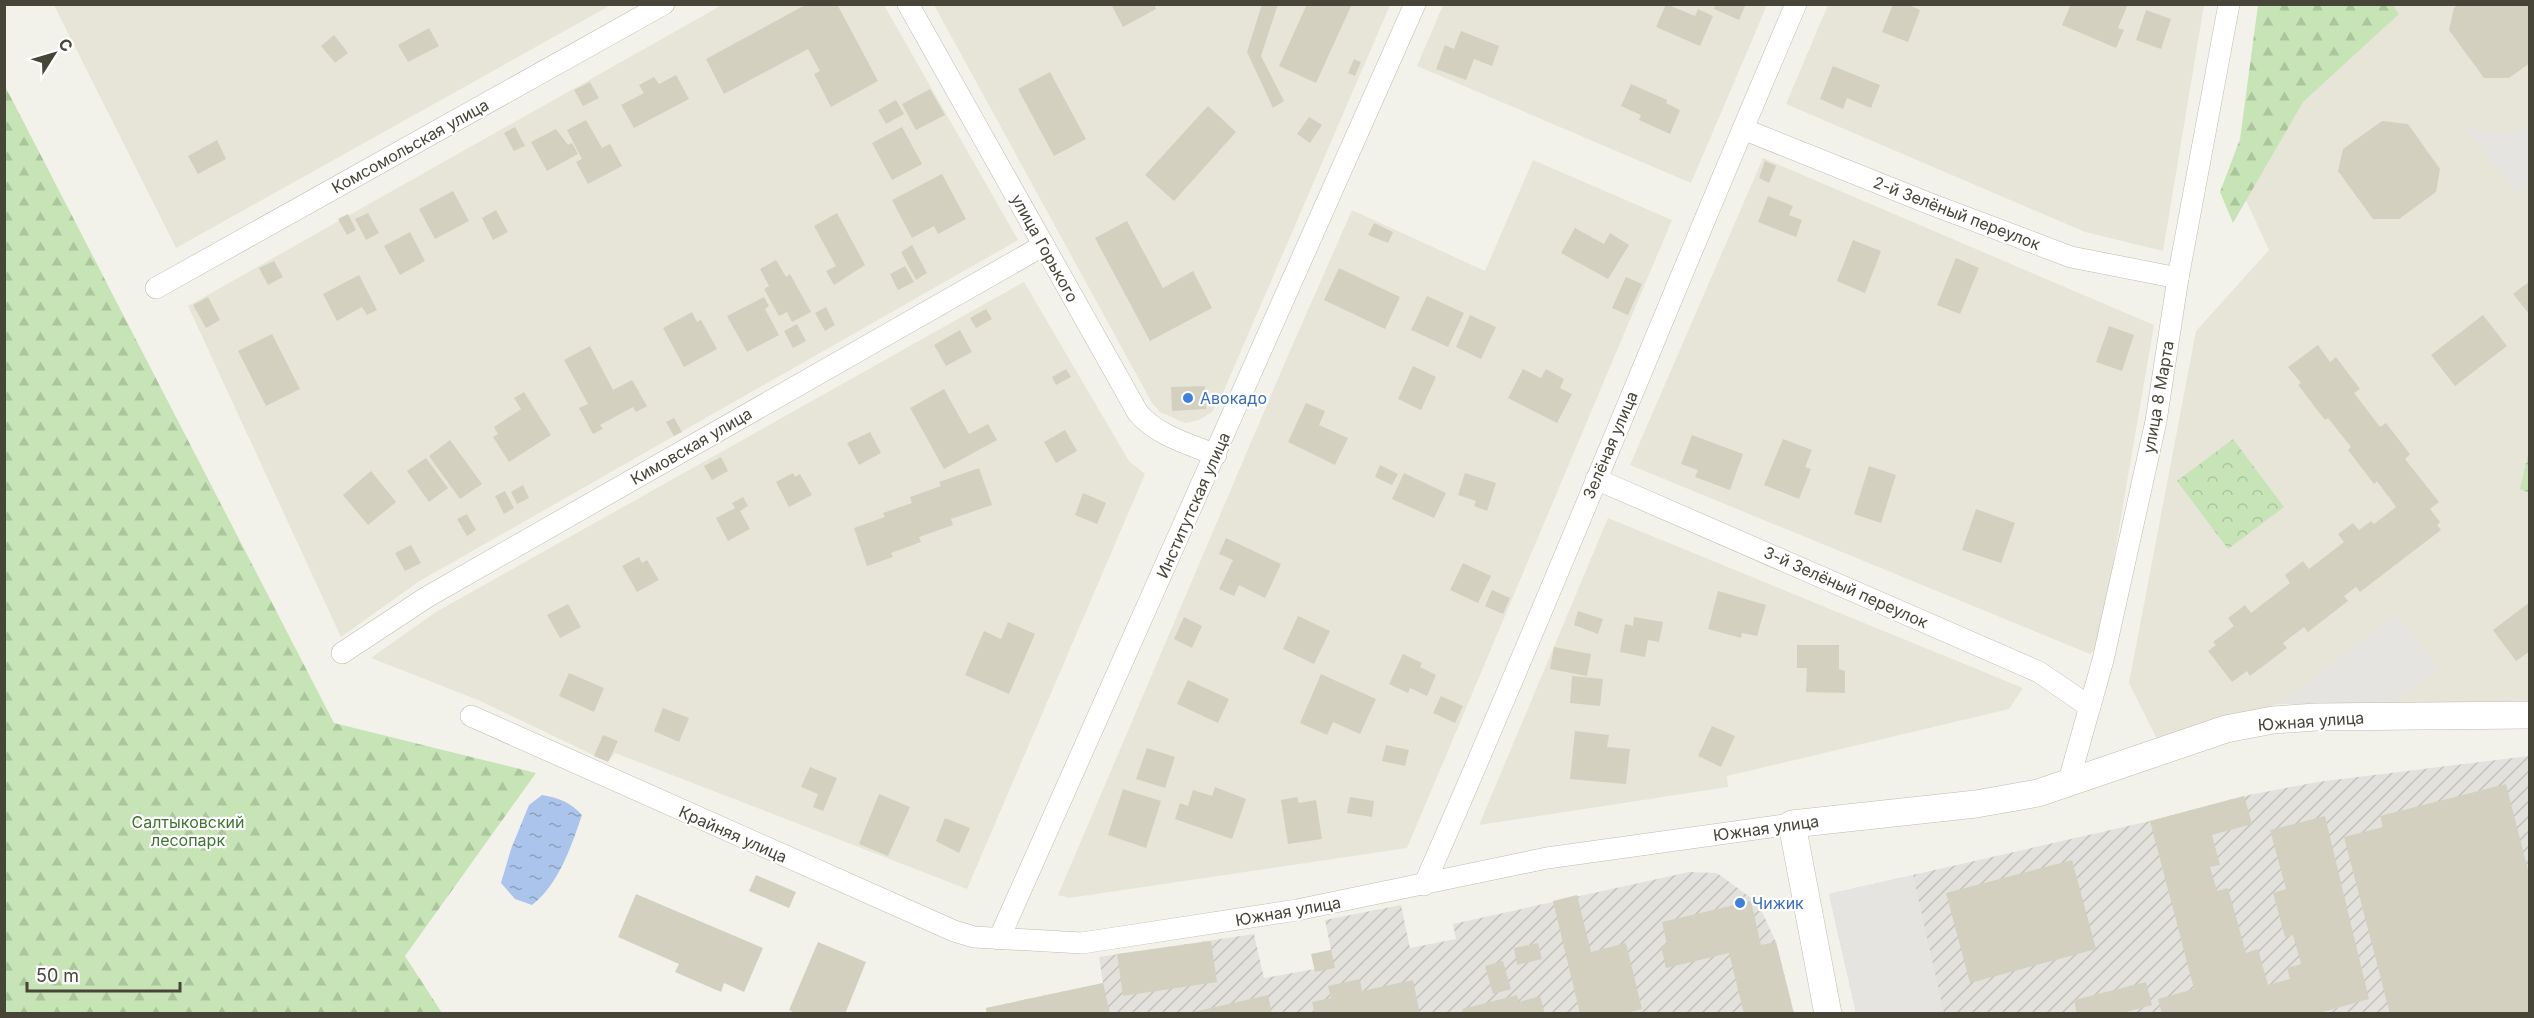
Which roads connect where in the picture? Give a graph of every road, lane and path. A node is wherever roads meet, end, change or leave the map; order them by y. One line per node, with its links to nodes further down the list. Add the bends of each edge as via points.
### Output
1 (664, 4): 9 (street, Комсомольская улица)
2 (908, 4): 7 (street, улица Горького)
3 (1414, 4): 10 (street, Институтская улица)
4 (1797, 4): 6 (street, Зелёная улица)
5 (2229, 4): 8 (street, улица 8 Марта)
6 (1743, 129): 8 (street, 2-й Зелёный переулок, via 2071,256); 11 (street, Зелёная улица)
7 (1044, 245): 10 (street, улица Горького, via 1138,413 1163,434); 12 (street, Кимовская улица, via 427,597)
8 (2178, 278): 13 (street, улица 8 Марта, via 2156,421)
9 (156, 288)
10 (1216, 455): 19 (street, Институтская улица)
11 (1596, 479): 13 (street, 3-й Зелёный переулок, via 2039,672); 18 (street, Зелёная улица)
12 (342, 653)
13 (2090, 707): 16 (street, улица 8 Марта)
14 (2529, 715): 16 (street, Южная улица, via 2272,720 2226,729)
15 (471, 716): 19 (street, Крайняя улица, via 954,931)
16 (2068, 784): 17 (street, Южная улица, via 1977,804)
17 (1792, 824): 18 (street, Южная улица, via 1529,861); 20 (street)
18 (1424, 885): 19 (street, Южная улица, via 1270,915 1082,943)
19 (999, 939)
20 (1828, 1014)

